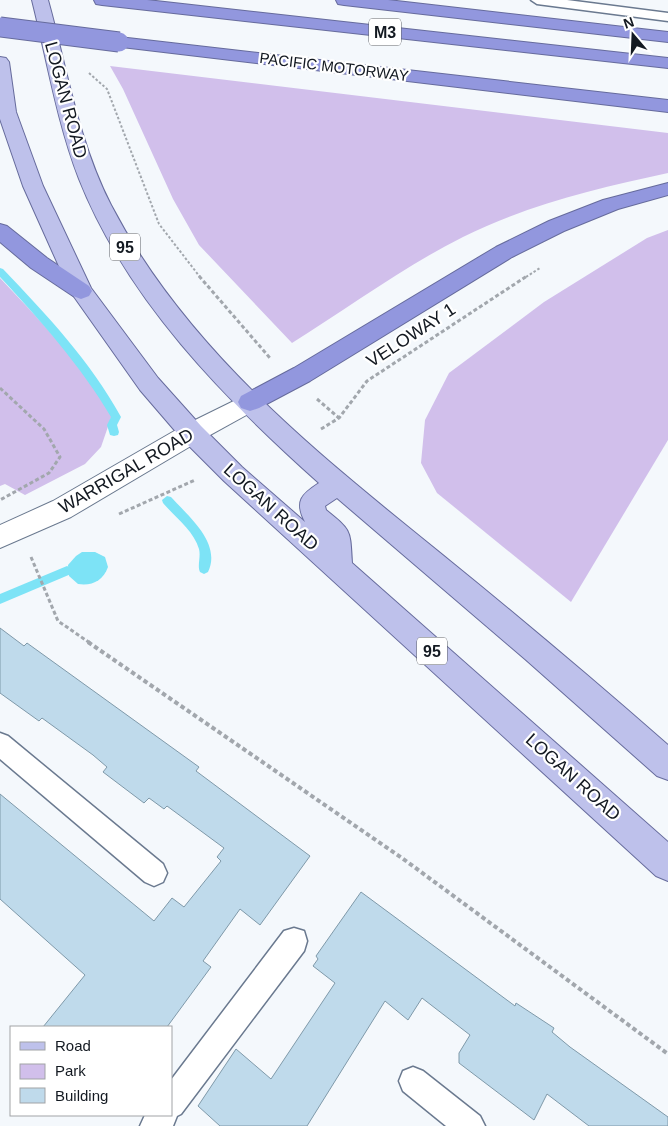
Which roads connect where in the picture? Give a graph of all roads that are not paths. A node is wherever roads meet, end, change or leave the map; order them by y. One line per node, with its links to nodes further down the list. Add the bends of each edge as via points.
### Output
1 (40, 0): 14 (main road, LOGAN ROAD / 95, via 70,127 88,179 102,207 142,274 168,309)
2 (102, 0): 9 (highway, M3)
3 (344, 0): 7 (highway)
4 (537, 0): 5 (lane)
5 (668, 17)
6 (0, 28): 10 (highway, PACIFIC MOTORWAY / M3, bridge)
7 (668, 37)
8 (0, 62): 13 (main road, LOGAN ROAD / 95, via 7,112 33,186)
9 (668, 64)
10 (668, 106)
11 (668, 189): 14 (highway, via 576,217 521,242 295,380)
12 (0, 231): 13 (highway)
13 (81, 291): 15 (main road, LOGAN ROAD / 95, via 149,384)
14 (250, 402): 15 (street, WARRIGAL ROAD); 16 (main road, LOGAN ROAD / 95)
15 (192, 433): 17 (street, WARRIGAL ROAD, via 62,510); 18 (main road, LOGAN ROAD / 95)
16 (337, 484): 18 (main road, via 314,500 312,507 315,516 337,534); 20 (main road, LOGAN ROAD / 95, via 504,622)
17 (9, 533)
18 (338, 568): 21 (main road, LOGAN ROAD / 95)
19 (0, 744): 22 (lane)
20 (668, 765)
21 (668, 864)
22 (154, 872)
23 (294, 941): 25 (lane)
24 (413, 1081): 26 (lane)
25 (172, 1103)
26 (470, 1126)

